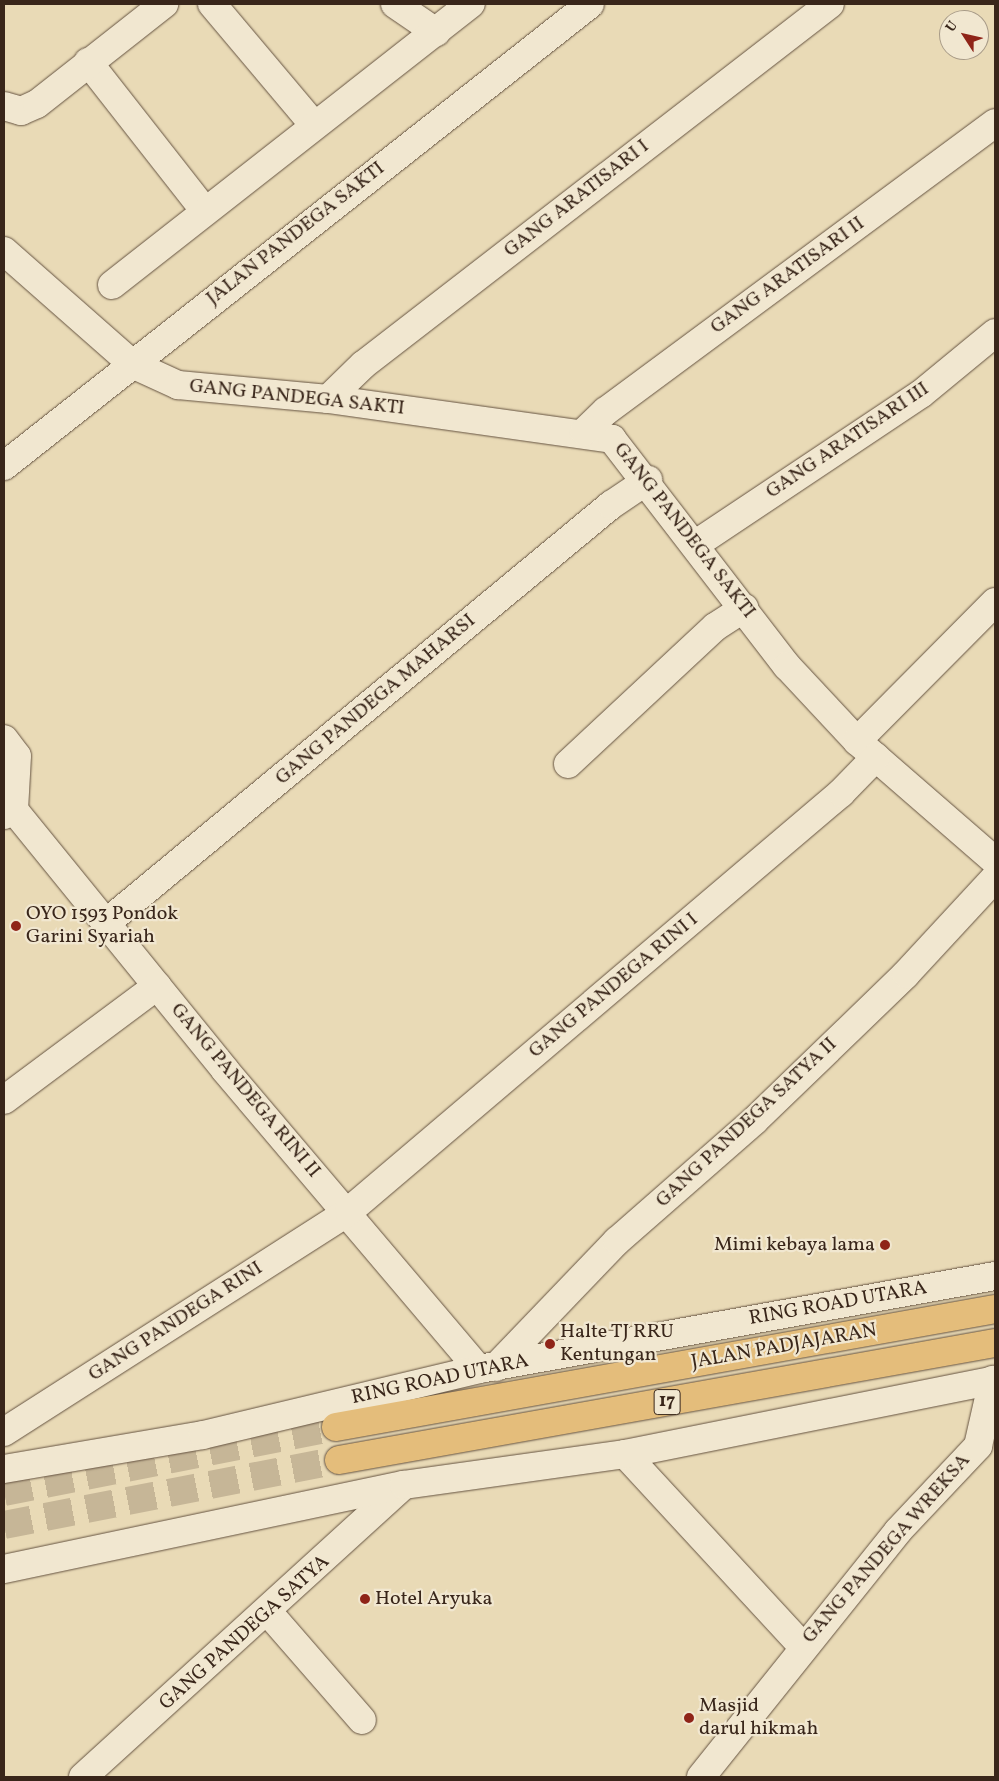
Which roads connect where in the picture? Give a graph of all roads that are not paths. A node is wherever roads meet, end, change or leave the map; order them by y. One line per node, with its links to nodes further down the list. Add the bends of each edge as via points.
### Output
1 (164, 4): 8 (street)
2 (212, 4): 11 (street)
3 (395, 4): 7 (street)
4 (471, 4): 7 (street)
5 (590, 4): 16 (street, JALAN PANDEGA SAKTI)
6 (830, 4): 17 (street, GANG ARATISARI I, via 363,365)
7 (436, 32): 11 (street)
8 (88, 62): 9 (street, via 37,104 21,111); 12 (street)
9 (4, 106)
10 (995, 124): 18 (street, GANG ARATISARI II, via 606,411)
11 (314, 126): 12 (street)
12 (204, 210): 14 (street)
13 (4, 250): 16 (street, GANG PANDEGA SAKTI)
14 (112, 285)
15 (995, 333): 21 (street, GANG ARATISARI III, via 921,394)
16 (132, 364): 17 (street, GANG PANDEGA SAKTI, via 178,385); 19 (street, JALAN PANDEGA SAKTI)
17 (328, 400): 18 (street, GANG PANDEGA SAKTI)
18 (584, 432): 20 (street, GANG PANDEGA SAKTI, via 612,438)
19 (4, 466)
20 (648, 480): 21 (street, GANG PANDEGA SAKTI); 30 (street, GANG PANDEGA MAHARSI, via 611,505)
21 (696, 544): 23 (street, GANG PANDEGA SAKTI)
22 (995, 602): 25 (street, GANG PANDEGA RINI I)
23 (744, 608): 25 (street, GANG PANDEGA SAKTI, via 788,666); 26 (street, via 715,627)
24 (4, 739): 27 (street, GANG PANDEGA RINI II, via 17,756)
25 (867, 749): 28 (street, GANG PANDEGA SAKTI); 33 (street, GANG PANDEGA RINI I, via 841,793)
26 (568, 764)
27 (9, 813): 30 (street, GANG PANDEGA RINI II)
28 (995, 861)
29 (995, 878): 37 (street, GANG PANDEGA SATYA II, via 906,974 754,1121 617,1241)
30 (106, 923): 31 (street, GANG PANDEGA RINI II)
31 (157, 986): 32 (street); 33 (street, GANG PANDEGA RINI II)
32 (4, 1100)
33 (349, 1211): 37 (street, GANG PANDEGA RINI II); 40 (street, GANG PANDEGA RINI)
34 (995, 1276): 37 (street, RING ROAD UTARA)
35 (995, 1309): 39 (highway, JALAN PADJAJARAN / 17)
36 (995, 1344): 42 (highway, JALAN PADJAJARAN / 17)
37 (488, 1368): 43 (street, RING ROAD UTARA, via 203,1435)
38 (994, 1380): 41 (street); 47 (street, GANG PANDEGA WREKSA, via 978,1446 898,1531)
39 (336, 1427)
40 (4, 1432)
41 (625, 1454): 44 (street); 47 (street)
42 (339, 1460)
43 (4, 1469)
44 (404, 1485): 45 (street); 46 (street, GANG PANDEGA SATYA)
45 (4, 1569)
46 (268, 1612): 48 (street); 49 (street, GANG PANDEGA SATYA)
47 (802, 1646): 50 (street, GANG PANDEGA WREKSA)
48 (362, 1720)
49 (84, 1777)
50 (700, 1777)

